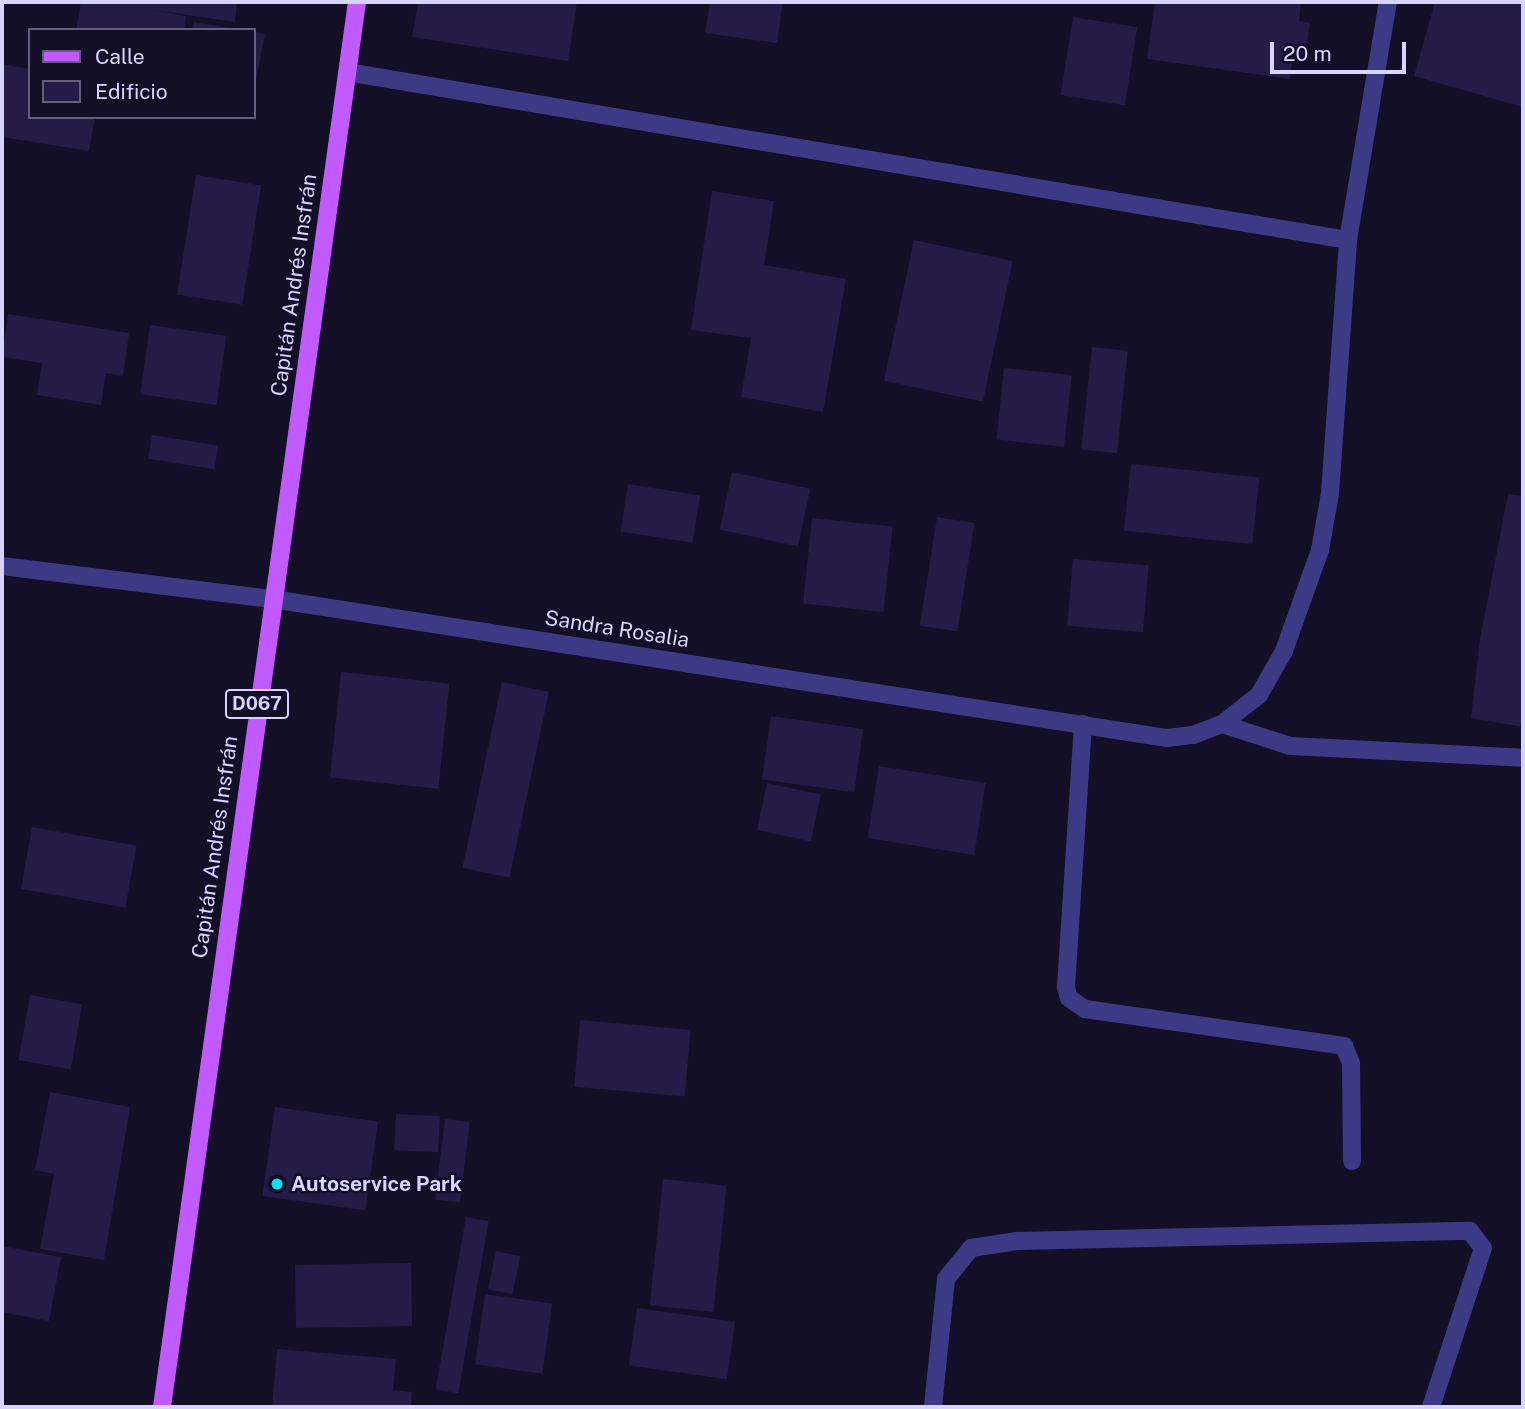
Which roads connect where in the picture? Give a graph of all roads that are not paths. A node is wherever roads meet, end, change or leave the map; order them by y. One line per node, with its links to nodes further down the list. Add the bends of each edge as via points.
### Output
1 (357, 2): 3 (main road, Capitán Andrés Insfrán / D067)
2 (1388, 2): 4 (street, Sandra Rosalia)
3 (347, 72): 4 (street); 6 (main road, Capitán Andrés Insfrán / D067)
4 (1348, 240): 8 (street, Sandra Rosalia, via 1330,493 1320,550 1284,651 1259,695)
5 (2, 566): 6 (street, Sandra Rosalia)
6 (272, 599): 7 (street, Sandra Rosalia); 11 (main road, Capitán Andrés Insfrán / D067)
7 (1083, 724): 8 (street, Sandra Rosalia, via 1167,737 1193,735); 10 (street, via 1066,987 1069,998 1085,1009 1344,1046 1351,1063)
8 (1222, 724): 9 (street, via 1290,747)
9 (1523, 758)
10 (1352, 1161)
11 (162, 1407)
12 (933, 1407): 13 (street, via 946,1279 971,1248 1017,1241 1470,1231 1483,1248)
13 (1431, 1407)

